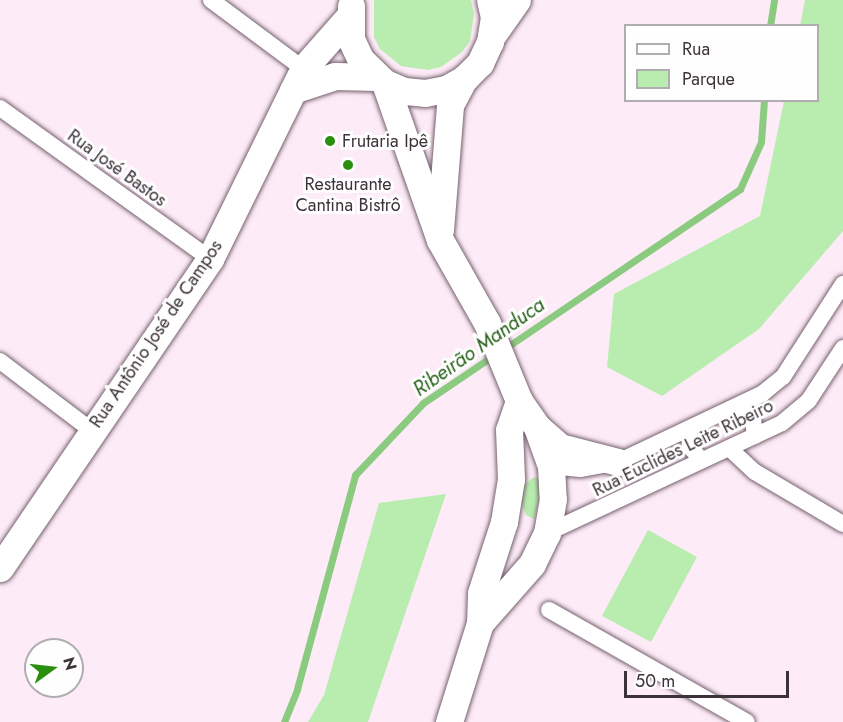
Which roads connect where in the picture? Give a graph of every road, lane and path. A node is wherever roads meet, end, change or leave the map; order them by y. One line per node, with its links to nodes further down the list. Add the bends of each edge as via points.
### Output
1 (211, 0): 7 (street)
2 (490, 0): 5 (main road, via 494,17)
3 (517, 0): 5 (main road)
4 (350, 8): 7 (main road, Rua Antônio José de Campos); 8 (main road, via 351,39 361,60)
5 (491, 37): 6 (main road, via 480,63)
6 (464, 79): 8 (main road, via 425,93 404,92); 10 (main road, via 450,105)
7 (305, 80): 8 (main road, via 335,76); 11 (main road, Rua Antônio José de Campos)
8 (380, 80): 10 (main road)
9 (0, 108): 11 (street, Rua José Bastos)
10 (440, 240): 15 (main road, via 487,323)
11 (210, 259): 19 (main road, Rua Antônio José de Campos)
12 (843, 284): 16 (street, Rua Euclides Leite Ribeiro, via 783,377)
13 (843, 348): 20 (street, Rua Euclides Leite Ribeiro, via 809,400 782,423)
14 (0, 361): 19 (street)
15 (516, 394): 17 (main road); 25 (main road, via 509,430)
16 (740, 405): 18 (street, Rua Euclides Leite Ribeiro); 20 (street, via 753,418)
17 (537, 428): 23 (main road, via 560,447); 24 (main road)
18 (689, 429): 22 (street, via 690,447); 23 (street, Rua Euclides Leite Ribeiro)
19 (92, 430): 29 (main road, Rua Antônio José de Campos)
20 (755, 436): 21 (street, Rua Euclides Leite Ribeiro)
21 (729, 448): 22 (street, Rua Euclides Leite Ribeiro); 27 (street, via 755,472)
22 (702, 461): 28 (street, Rua Euclides Leite Ribeiro)
23 (618, 462): 24 (street, Rua Euclides Leite Ribeiro, via 580,469)
24 (551, 466): 25 (main road, via 537,467); 28 (main road, via 553,499)
25 (511, 479): 26 (main road)
26 (504, 522): 28 (main road, via 524,534); 31 (main road, via 481,593)
27 (843, 524)
28 (547, 533): 31 (main road, via 532,564)
29 (0, 568)
30 (549, 610): 33 (street)
31 (480, 623): 32 (main road)
32 (449, 722)
33 (747, 722)

